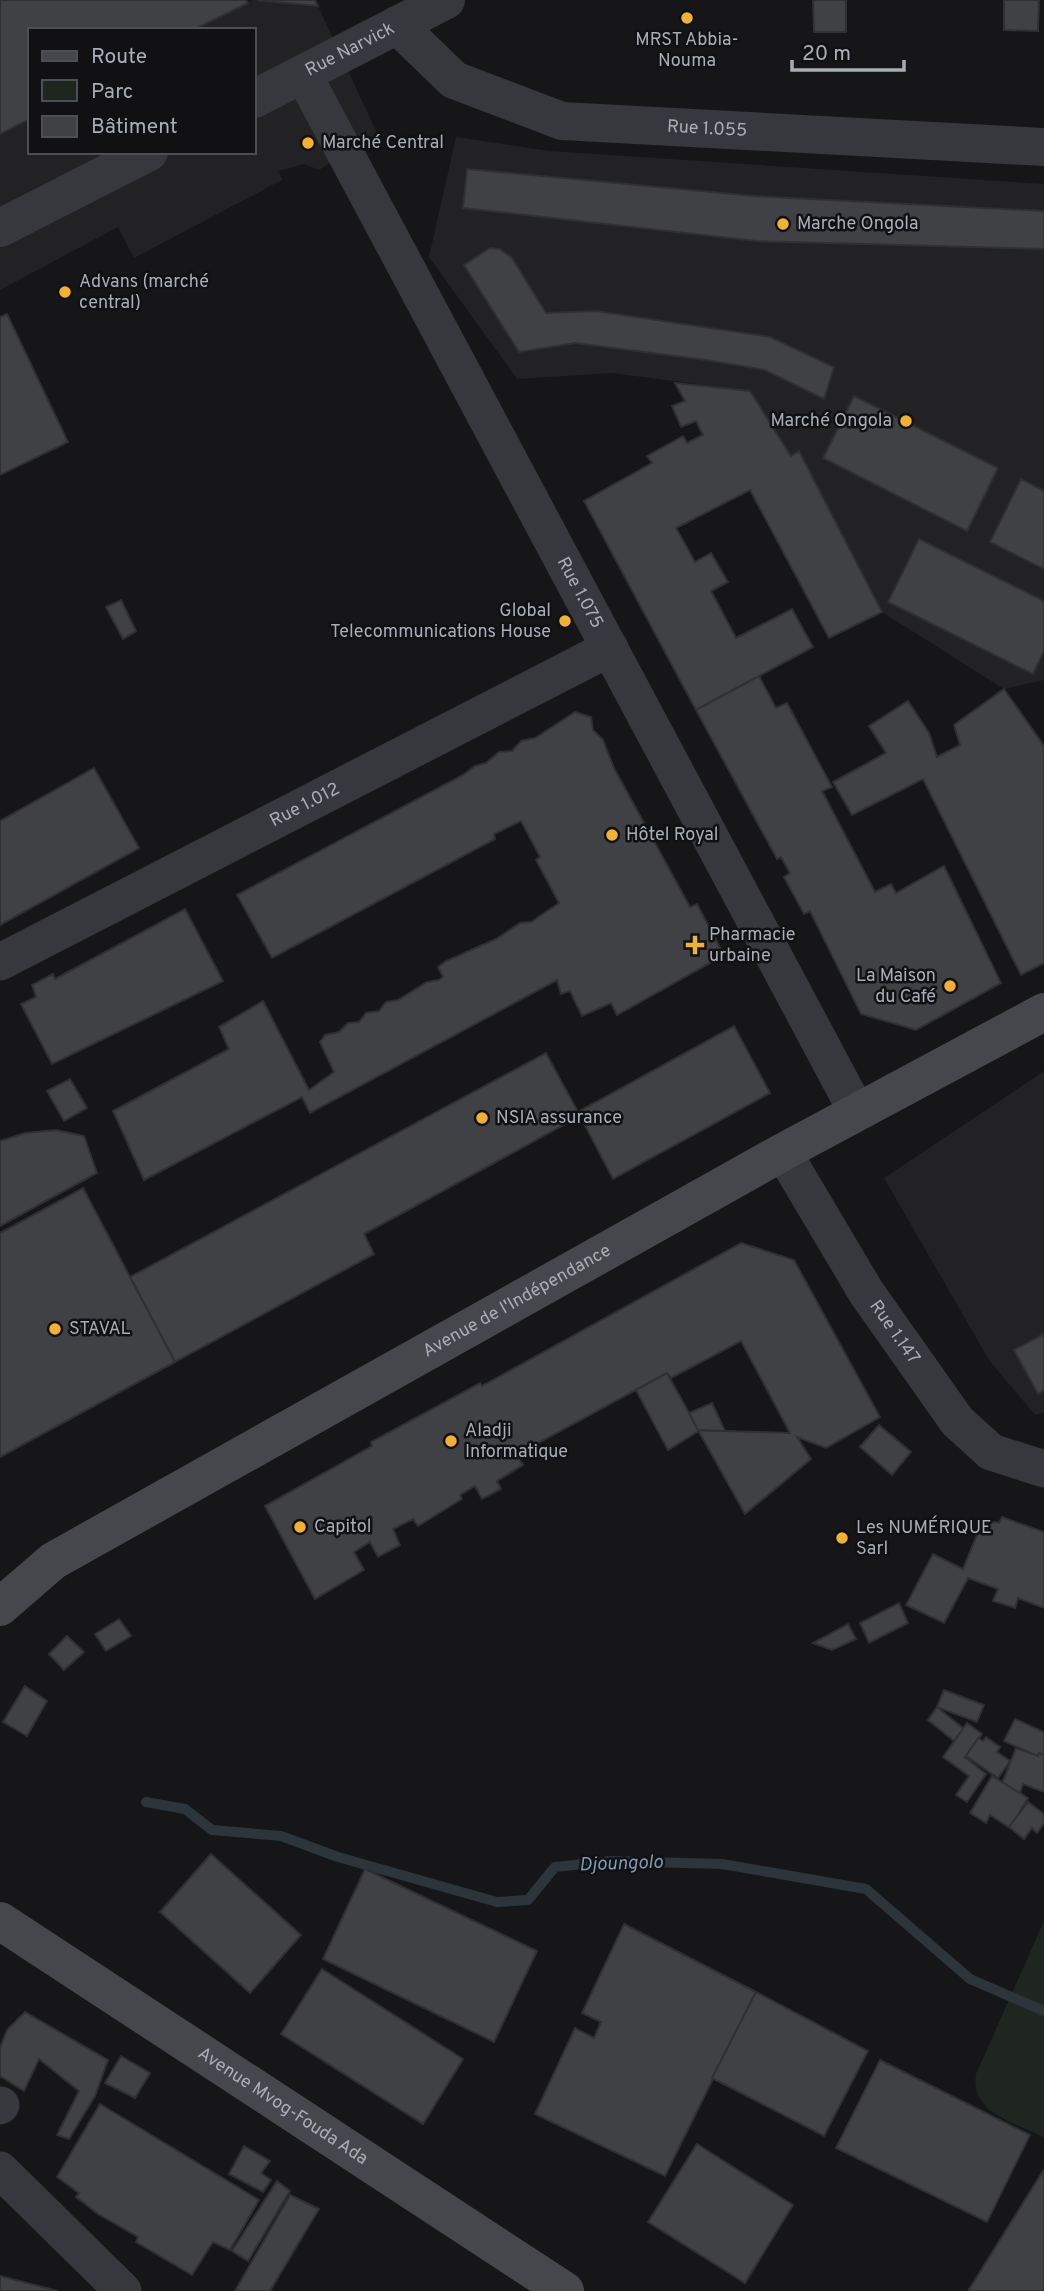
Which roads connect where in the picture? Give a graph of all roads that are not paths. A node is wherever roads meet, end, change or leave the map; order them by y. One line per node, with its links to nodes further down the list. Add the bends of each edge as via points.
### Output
1 (446, 0): 2 (street, Rue Narvick)
2 (397, 25): 3 (street, Rue Narvick); 5 (street, Rue 1.055, via 454,80 562,121)
3 (303, 74): 4 (street, Rue Narvick); 8 (street, Rue 1.075)
4 (256, 98)
5 (1044, 147)
6 (145, 154): 7 (street)
7 (0, 228)
8 (610, 649): 9 (street, Rue 1.012); 11 (street, Rue 1.075)
9 (0, 962)
10 (1044, 1012): 11 (main road, Avenue de l'Indépendance)
11 (857, 1112): 12 (main road, Avenue de l'Indépendance)
12 (783, 1152): 13 (street, Rue 1.147, via 866,1292 957,1421 992,1452); 14 (main road, Avenue de l'Indépendance, via 53,1561)
13 (1039, 1464)
14 (0, 1607)
15 (0, 1920): 18 (main road, Avenue Mvog-Fouda Ada)
16 (0, 2170): 17 (street)
17 (123, 2291)
18 (565, 2291)

